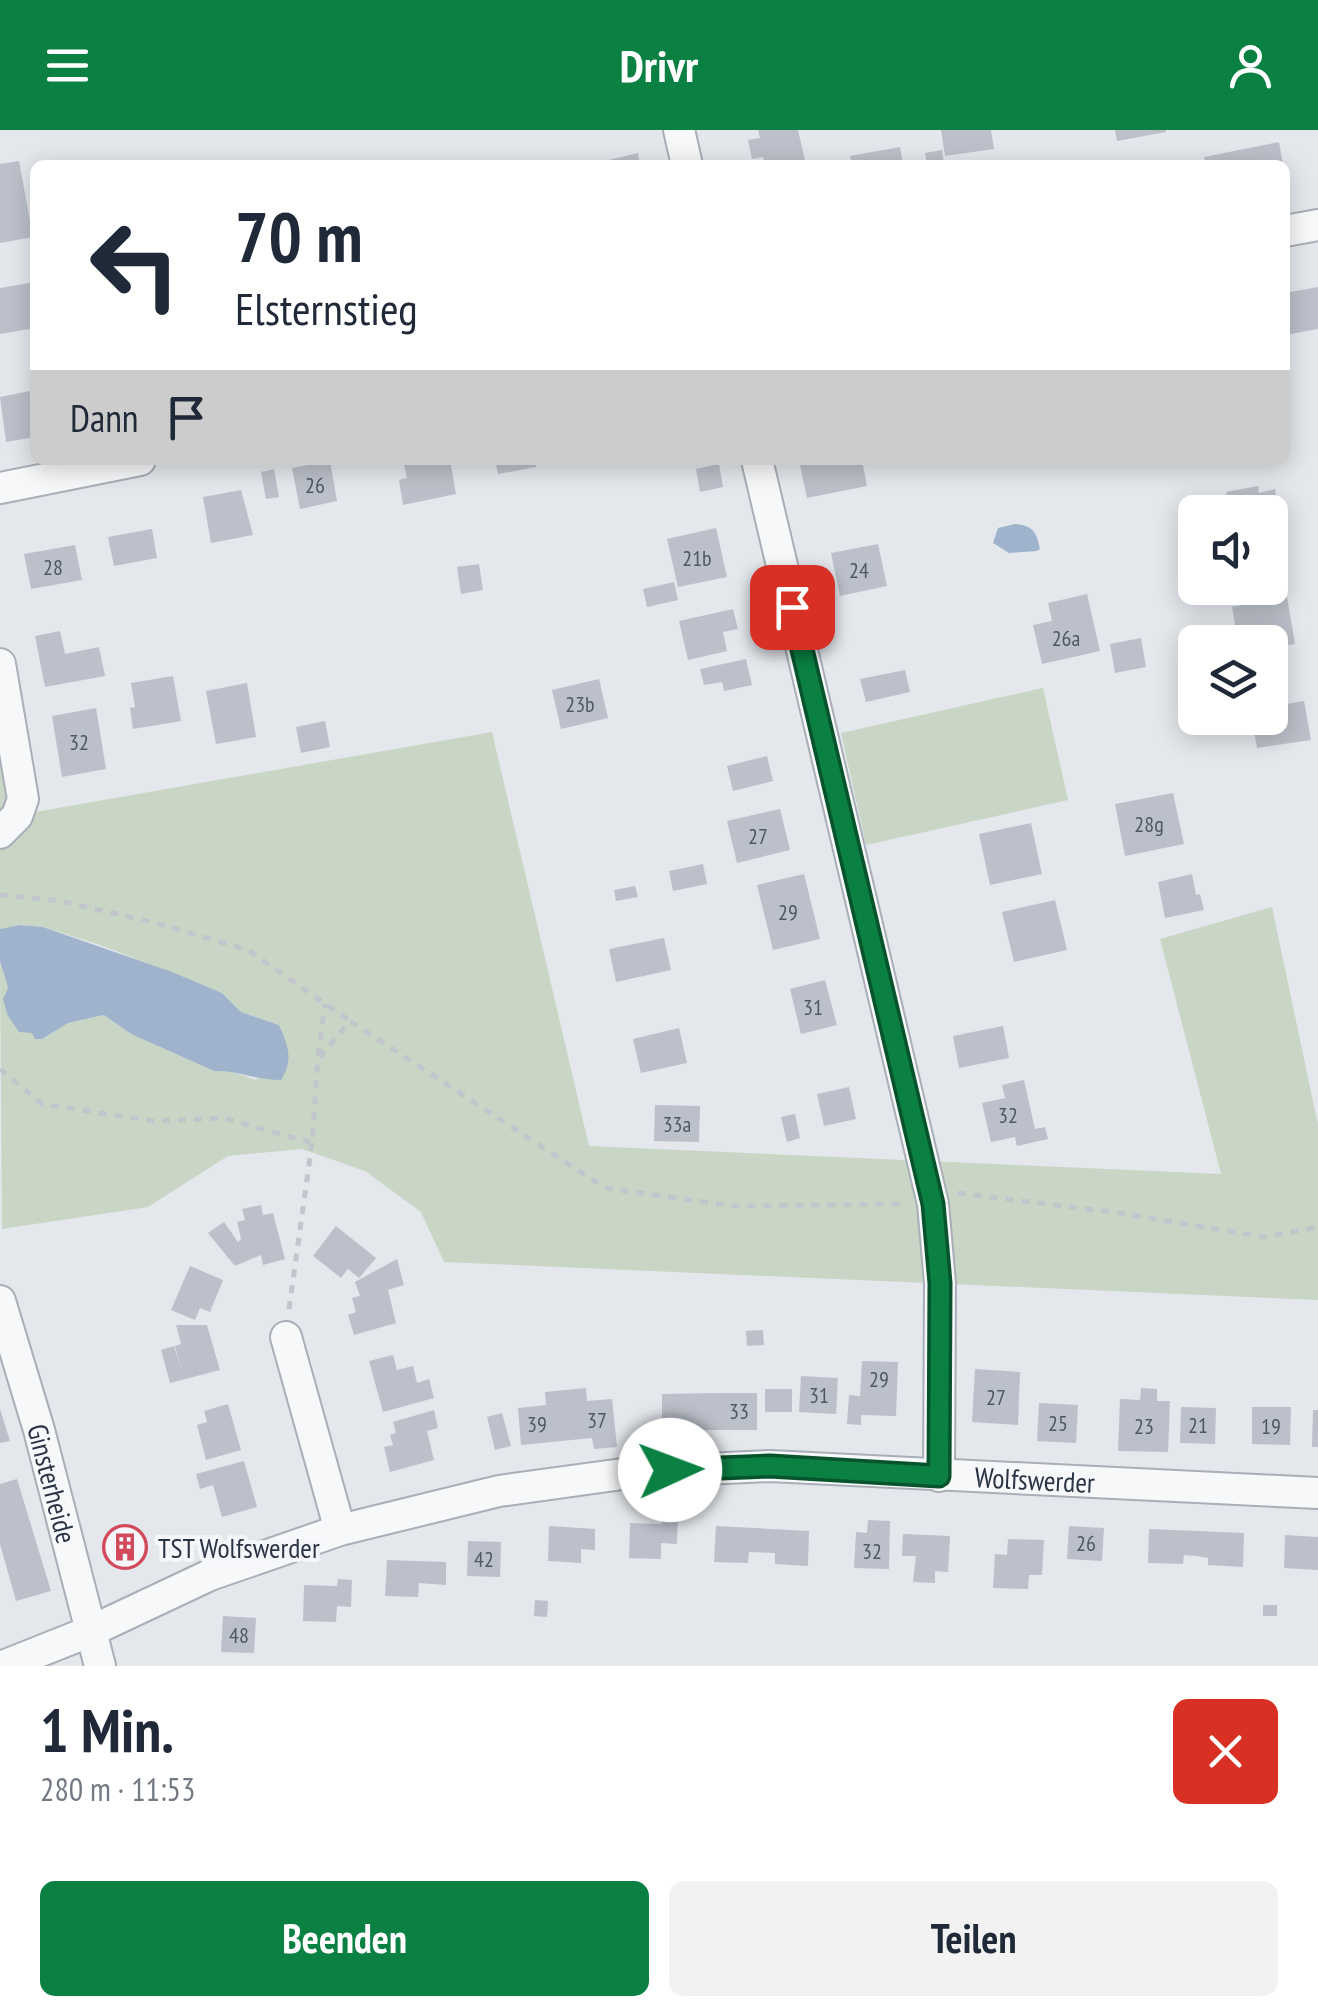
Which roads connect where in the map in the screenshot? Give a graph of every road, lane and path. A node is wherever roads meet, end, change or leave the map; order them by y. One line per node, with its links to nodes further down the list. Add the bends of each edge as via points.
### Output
1 (679, 130): 2 (street)
2 (686, 160)
3 (1318, 224): 4 (street)
4 (1290, 230)
5 (115, 465): 7 (street)
6 (758, 465): 16 (street)
7 (0, 488)
8 (0, 664): 9 (street, via 23,799)
9 (0, 833)
10 (0, 896): 11 (path, via 60,900 248,950)
11 (325, 1004): 12 (path); 13 (path)
12 (350, 1021): 13 (path); 16 (path, via 606,1188 733,1206)
13 (318, 1058): 15 (path)
14 (0, 1069): 15 (path, via 42,1104 154,1121 224,1118)
15 (312, 1144): 19 (path)
16 (932, 1197): 17 (path, via 1081,1208 1265,1237); 20 (street, via 940,1283)
17 (1318, 1226)
18 (0, 1301): 23 (street, Ginsterheide)
19 (286, 1336): 22 (street)
20 (939, 1476): 21 (street, Wolfswerder); 22 (street, Wolfswerder, via 770,1466 637,1472 498,1490)
21 (1318, 1494)
22 (340, 1530): 23 (street, Wolfswerder, via 210,1575)
23 (91, 1631): 24 (street, Wolfswerder); 25 (street, Ginsterheide)
24 (3, 1666)
25 (100, 1666)

